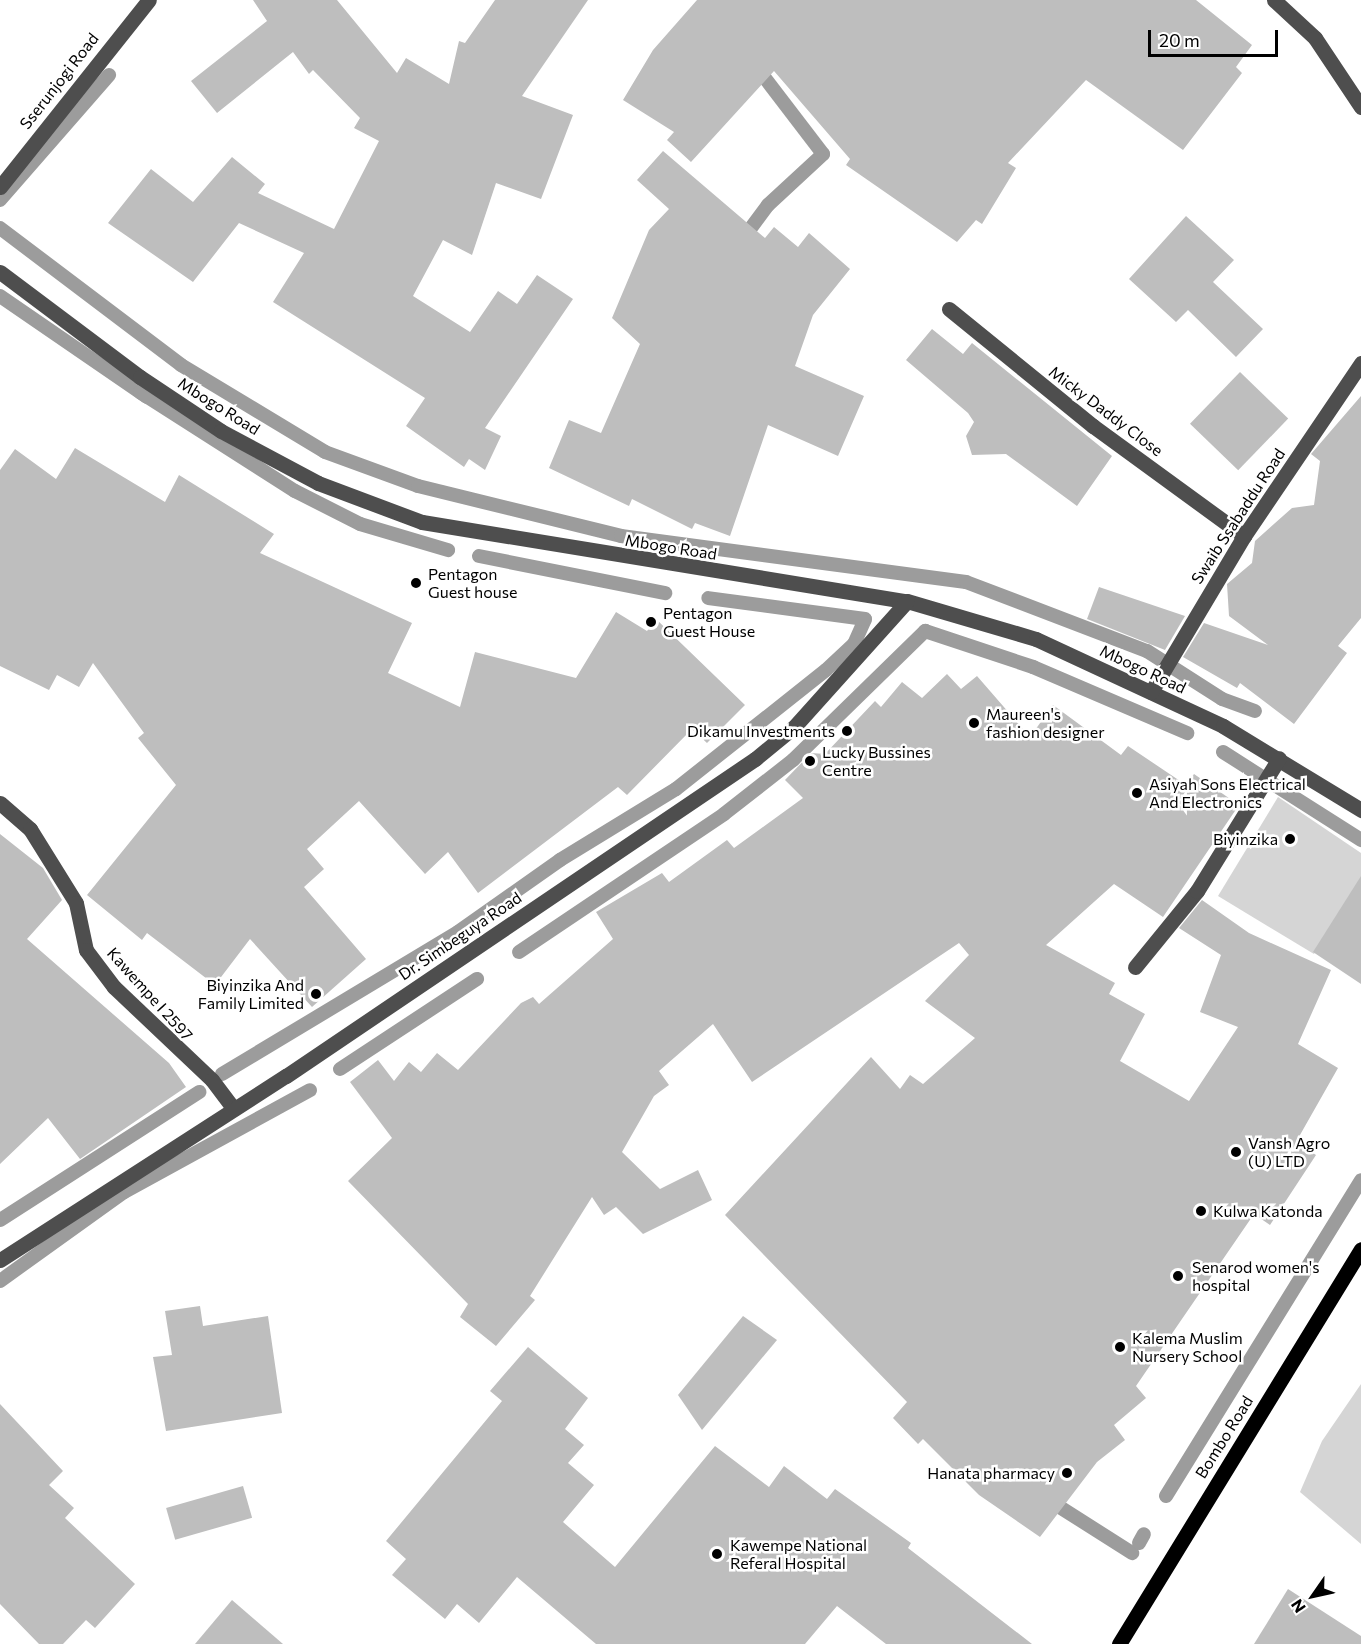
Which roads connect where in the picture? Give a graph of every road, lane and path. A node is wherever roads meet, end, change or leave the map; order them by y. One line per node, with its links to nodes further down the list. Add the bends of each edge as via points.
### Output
1 (149, 0): 4 (street, Sserunjogi Road)
2 (1274, 0): 3 (street, via 1315,38)
3 (1361, 106)
4 (0, 187)
5 (0, 272): 9 (street, Mbogo Road, via 221,431 318,483 422,522)
6 (949, 309): 8 (street, Micky Daddy Close, via 1093,426)
7 (1361, 363): 8 (street, Swaib Ssabaddu Road)
8 (1244, 536): 10 (street, Swaib Ssabaddu Road)
9 (907, 601): 10 (street, Mbogo Road, via 1036,639); 15 (street, Dr. Simbeguya Road, via 794,727 755,759)
10 (1151, 692): 11 (street, Mbogo Road)
11 (1279, 758): 13 (street, Mbogo Road); 14 (street, via 1197,891)
12 (0, 803): 15 (street, Kawempe I 2597, via 30,829 76,903 86,950 114,987 212,1080)
13 (1361, 810)
14 (1135, 967)
15 (234, 1109): 17 (street, Dr. Simbeguya Road)
16 (1361, 1249): 18 (main road, Bombo Road)
17 (0, 1260)
18 (1119, 1644)

